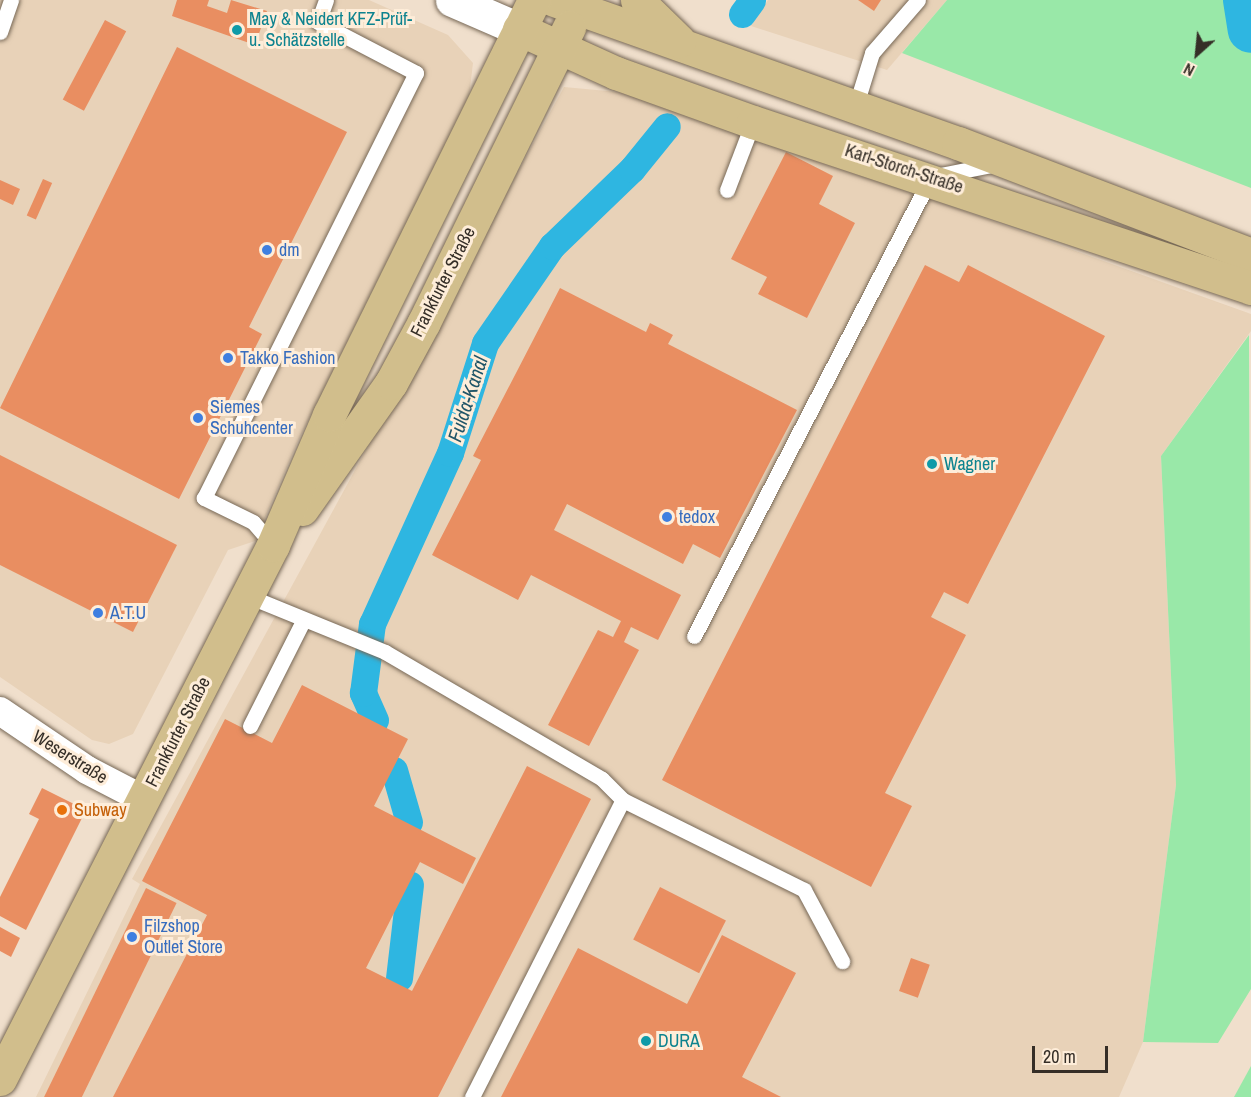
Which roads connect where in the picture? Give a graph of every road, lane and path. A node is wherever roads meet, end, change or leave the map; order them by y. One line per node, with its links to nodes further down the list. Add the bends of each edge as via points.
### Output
1 (11, 0): 9 (lane)
2 (326, 0): 19 (lane, via 318,22 416,73 204,498 253,522)
3 (452, 0): 8 (main road)
4 (534, 0): 8 (main road, Frankfurter Straße)
5 (638, 0): 11 (main road)
6 (918, 0): 12 (lane, via 872,53)
7 (571, 3): 10 (main road, Frankfurter Straße); 11 (main road)
8 (519, 29): 10 (main road, Karl-Storch-Straße); 19 (main road, Frankfurter Straße, via 329,415)
9 (0, 32)
10 (559, 47): 13 (main road, Karl-Storch-Straße); 19 (main road, Frankfurter Straße, via 391,383)
11 (694, 54): 12 (main road)
12 (855, 108): 14 (main road)
13 (753, 122): 15 (main road, Karl-Storch-Straße); 16 (lane)
14 (1008, 162): 15 (lane); 17 (main road)
15 (932, 177): 18 (main road, Karl-Storch-Straße); 22 (lane)
16 (728, 190)
17 (1251, 255)
18 (1251, 288)
19 (273, 545): 20 (main road, Frankfurter Straße)
20 (248, 596): 21 (lane); 25 (main road, Frankfurter Straße)
21 (303, 621): 24 (lane); 26 (lane, via 385,652 602,779)
22 (694, 636)
23 (0, 711): 25 (street, Weserstraße, via 87,770)
24 (250, 726)
25 (143, 799): 28 (main road, Frankfurter Straße)
26 (623, 800): 27 (lane, via 804,890); 29 (lane)
27 (842, 961)
28 (3, 1065)
29 (472, 1097)

